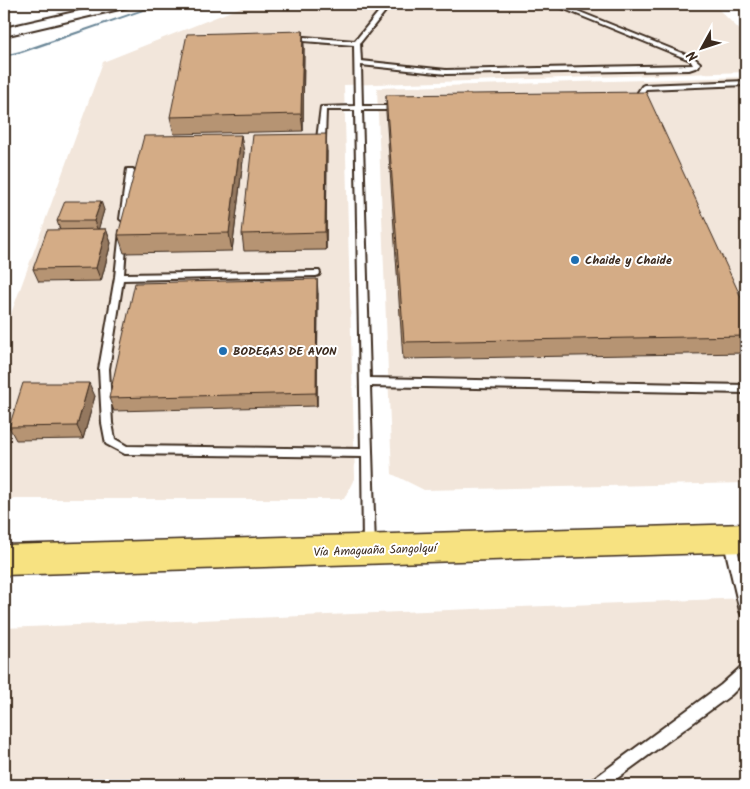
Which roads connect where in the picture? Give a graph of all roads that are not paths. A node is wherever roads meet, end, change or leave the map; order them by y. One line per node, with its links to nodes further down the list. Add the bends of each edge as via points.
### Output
1 (124, 4): 4 (street)
2 (388, 4): 6 (lane)
3 (556, 4): 7 (lane, via 692,59 696,66 446,72)
4 (4, 32)
5 (280, 38): 6 (lane)
6 (358, 43): 7 (lane)
7 (358, 62): 9 (lane)
8 (746, 82): 11 (lane, via 644,87 641,92 647,105)
9 (360, 108): 10 (lane); 12 (lane, via 323,108); 16 (lane)
10 (403, 108)
11 (641, 108)
12 (321, 139)
13 (130, 171): 15 (lane)
14 (316, 273): 15 (lane)
15 (119, 277): 18 (lane, via 104,369 110,441 125,450)
16 (366, 382): 17 (lane); 18 (lane)
17 (746, 389)
18 (367, 453): 20 (lane)
19 (737, 538): 20 (highway, Vía Amaguaña Sangolquí); 22 (lane)
20 (369, 550): 21 (highway, Vía Amaguaña Sangolquí)
21 (4, 560)
22 (746, 611)
23 (746, 672): 24 (lane)
24 (597, 785)

